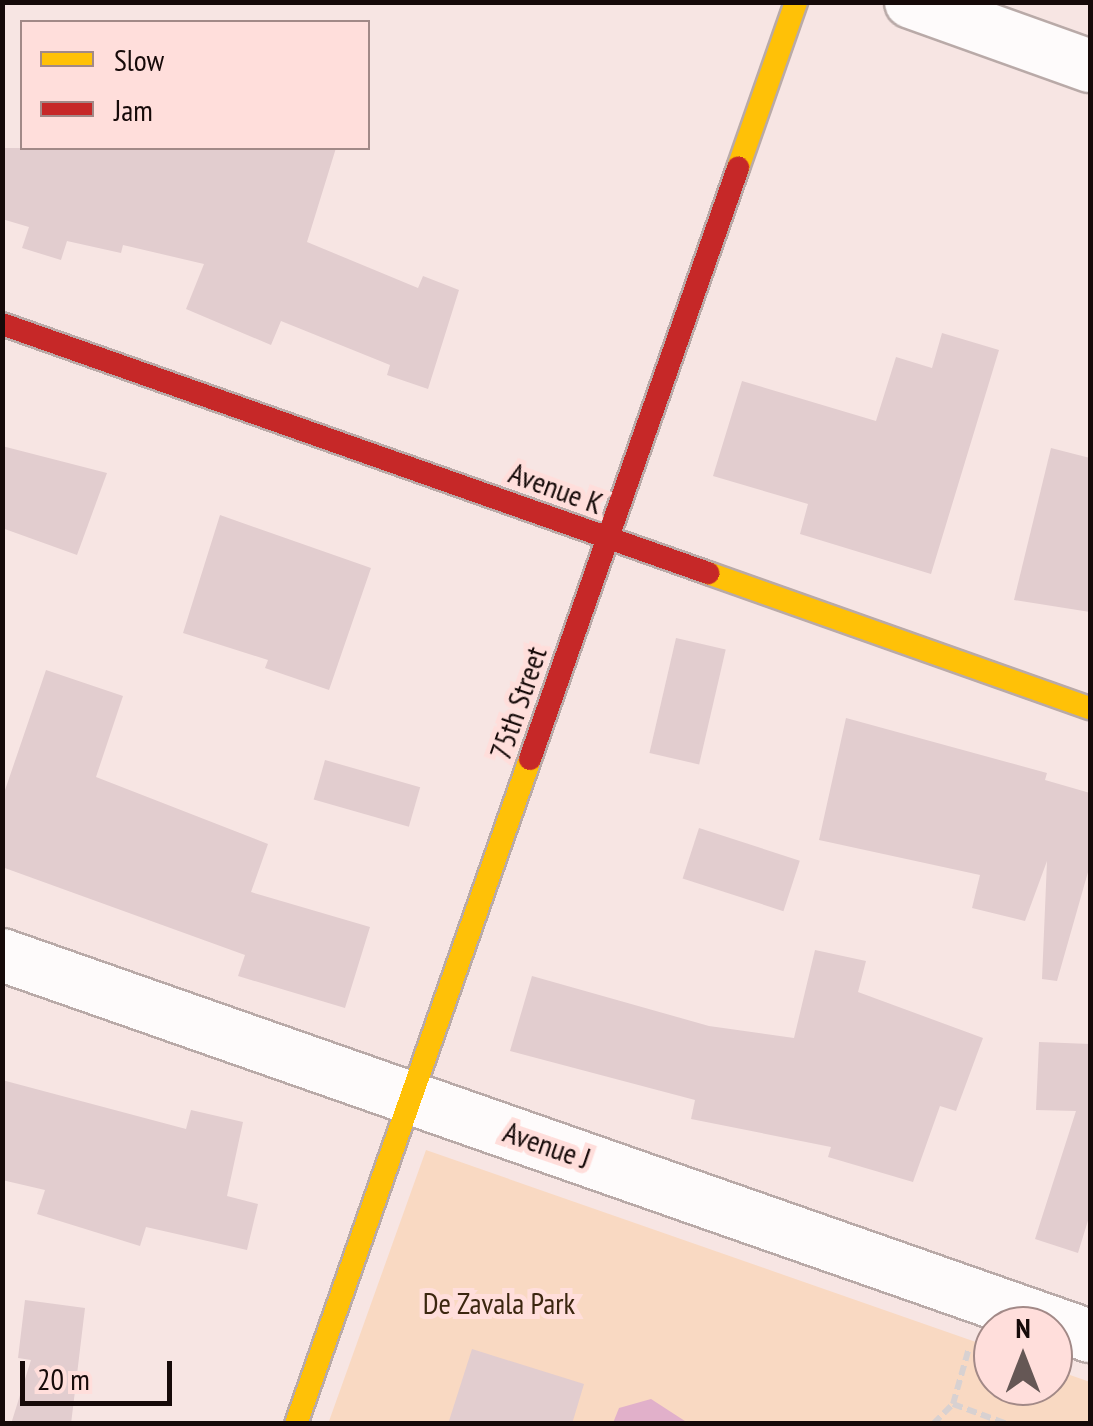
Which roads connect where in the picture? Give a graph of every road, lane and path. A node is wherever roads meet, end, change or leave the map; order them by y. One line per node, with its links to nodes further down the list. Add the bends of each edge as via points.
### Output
1 (796, 2): 5 (main road, 75th Street)
2 (912, 2): 3 (street)
3 (1090, 66)
4 (2, 324): 5 (main road, Avenue K)
5 (606, 538): 6 (main road, Avenue K); 8 (main road, 75th Street)
6 (1090, 708)
7 (2, 956): 8 (street, Avenue J)
8 (415, 1098): 9 (street, Avenue J); 10 (main road, 75th Street)
9 (1090, 1336)
10 (296, 1424)
11 (932, 1424): 12 (path, via 953,1404)
12 (1007, 1424)

